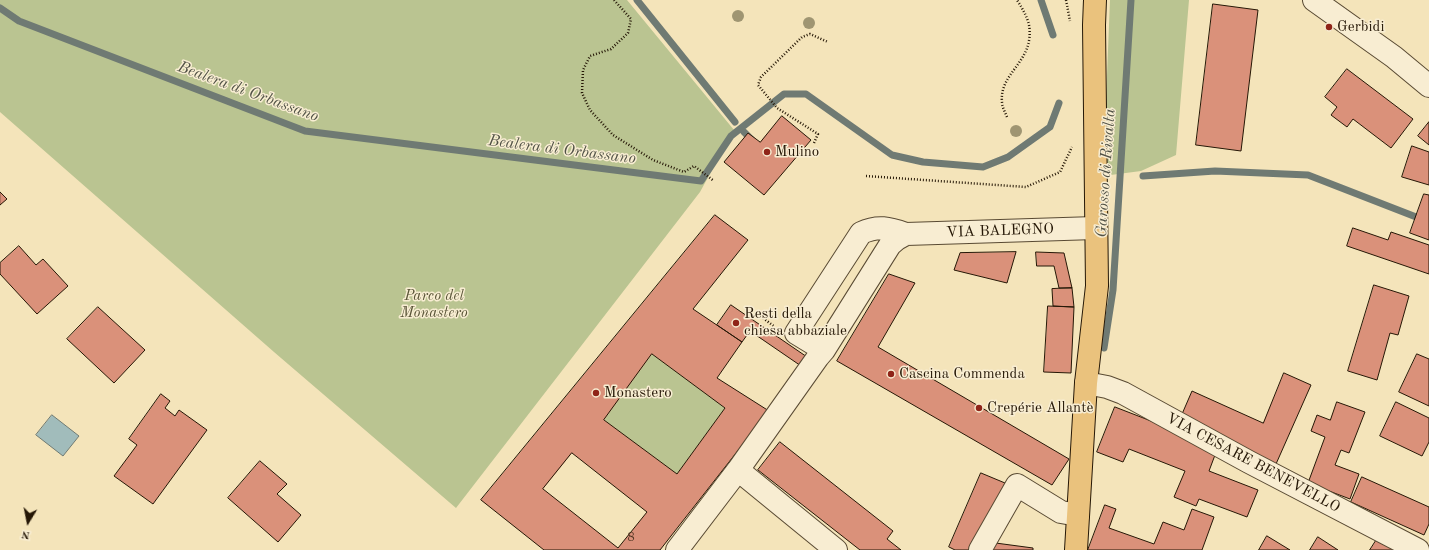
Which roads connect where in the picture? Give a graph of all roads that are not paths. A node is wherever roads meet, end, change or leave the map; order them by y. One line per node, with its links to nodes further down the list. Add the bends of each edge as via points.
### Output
1 (1085, 0): 4 (main road)
2 (1095, 0): 4 (main road)
3 (1314, 0): 5 (street, via 1394,57)
4 (1094, 25): 6 (main road)
5 (1429, 86)
6 (1095, 228): 7 (street, VIA BALEGNO); 9 (main road, via 1097,286)
7 (906, 234): 8 (street, via 890,246); 8 (street, VIA BALEGNO, via 888,228 875,228 861,233 796,333)
8 (824, 350): 10 (street)
9 (1086, 383): 11 (main road); 16 (street, VIA CESARE BENEVELLO, via 1123,393)
10 (738, 470): 12 (street); 13 (street)
11 (1078, 514): 14 (street, via 1061,512 1017,485); 15 (main road)
12 (677, 550)
13 (836, 550)
14 (980, 550)
15 (1076, 550)
16 (1418, 550)

